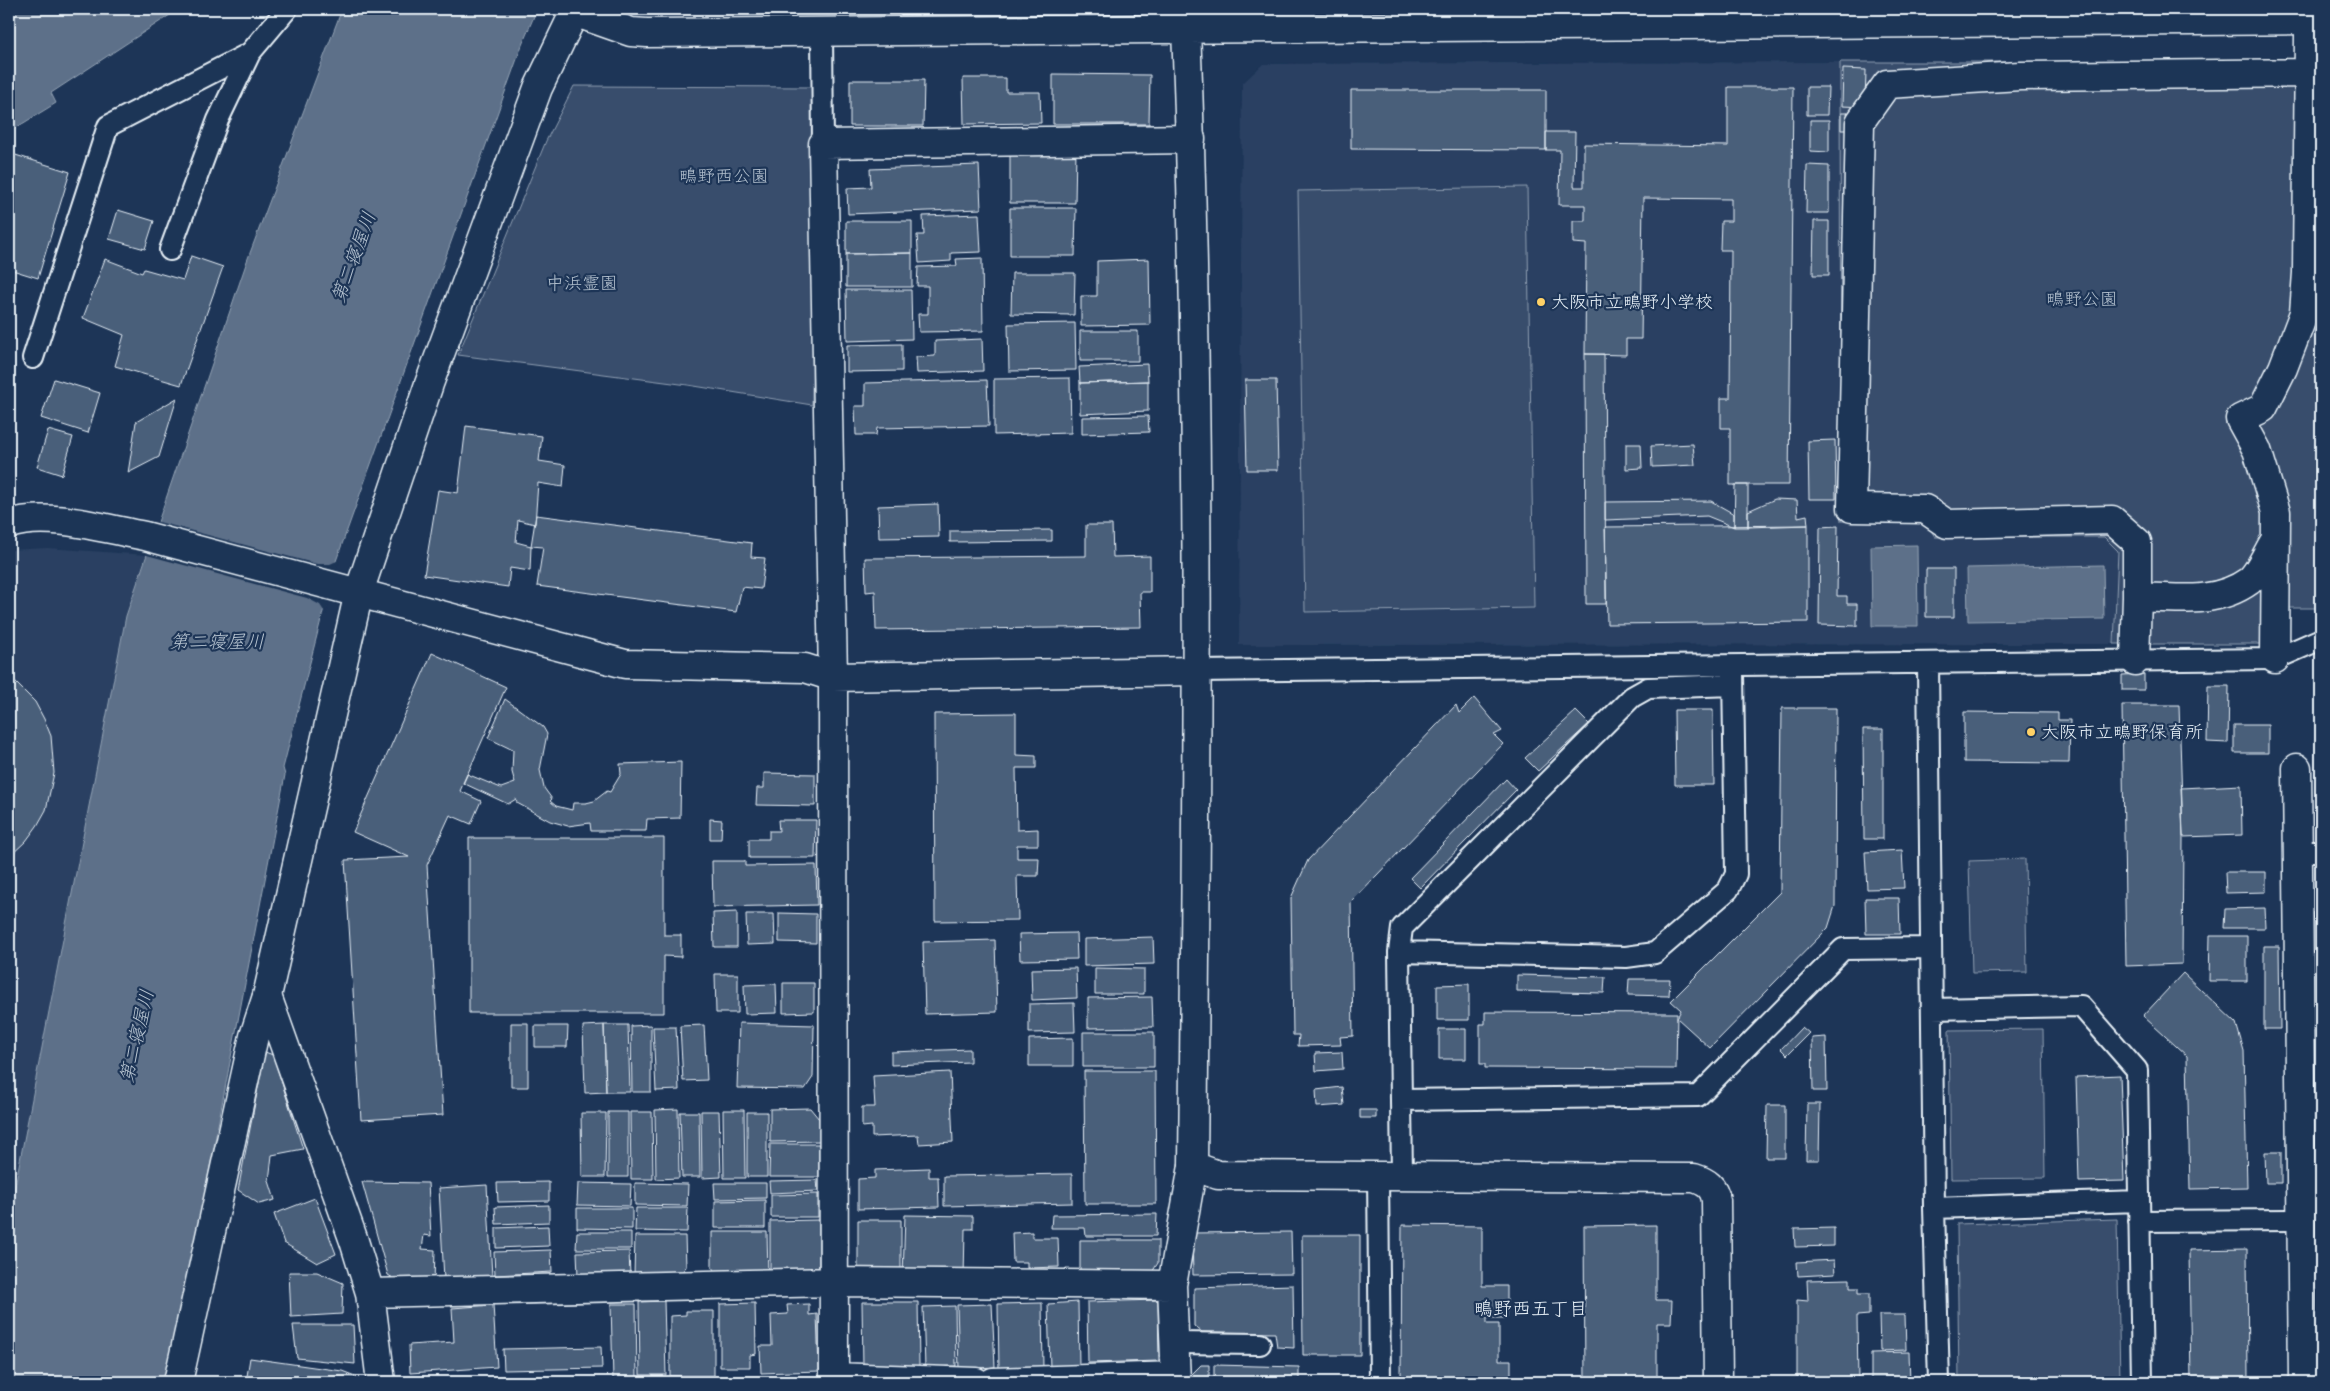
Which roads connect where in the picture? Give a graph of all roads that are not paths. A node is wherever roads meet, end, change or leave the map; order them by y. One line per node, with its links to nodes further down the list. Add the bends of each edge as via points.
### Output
1 (287, 9): 8 (lane)
2 (1167, 9): 6 (street)
3 (575, 10): 7 (street, via 631,32); 16 (street, via 538,88 429,384)
4 (1516, 17): 5 (street); 6 (street)
5 (2315, 27): 9 (street)
6 (1186, 29): 7 (street); 10 (street)
7 (822, 32): 11 (lane)
8 (250, 53): 12 (lane, via 218,120); 13 (lane, via 108,126)
9 (2313, 79): 15 (street, via 2304,314 2263,408 2234,414 2257,450 2276,512); 17 (street, via 2020,76 1887,84 1860,122 1852,508 1925,509 1947,524 2112,520 2137,542)
10 (1190, 139): 11 (street); 23 (street)
11 (823, 144): 24 (street)
12 (170, 250)
13 (33, 358)
14 (9, 524): 16 (street, via 23,519 76,523 145,536)
15 (2274, 542): 17 (street, via 2250,580 2226,592 2203,600); 19 (street)
16 (347, 589): 24 (street, via 626,664 805,668); 30 (street)
17 (2137, 597): 20 (street)
18 (2321, 639): 19 (lane)
19 (2275, 659): 20 (lane)
20 (2135, 661): 22 (lane)
21 (1733, 664): 22 (lane); 23 (lane); 25 (lane)
22 (1928, 664): 28 (lane)
23 (1198, 671): 24 (street); 33 (street)
24 (833, 676): 39 (street)
25 (1733, 685): 29 (lane, via 1648,688 1632,697 1402,928); 29 (lane, via 1736,874 1728,890 1655,953 1626,957)
26 (2297, 768): 27 (street)
27 (2310, 851): 37 (street)
28 (1931, 948): 31 (lane); 32 (lane, via 1843,949 1698,1096)
29 (1399, 952): 32 (lane)
30 (267, 996): 41 (street); 46 (street, via 254,1036)
31 (1932, 1009): 35 (lane, via 2082,1006 2136,1070); 36 (lane)
32 (1401, 1100): 34 (lane)
33 (1193, 1166): 34 (street, via 1218,1175); 40 (street)
34 (1390, 1175): 50 (lane); 51 (street, via 1694,1178 1709,1185 1716,1200)
35 (2139, 1201): 36 (lane); 38 (lane)
36 (1934, 1208): 52 (lane)
37 (2301, 1220): 38 (lane); 54 (street)
38 (2139, 1221): 53 (lane)
39 (834, 1282): 40 (street); 41 (street); 45 (street)
40 (1172, 1285): 42 (street)
41 (370, 1293): 47 (street)
42 (1174, 1343): 43 (lane); 44 (street)
43 (1260, 1344)
44 (1176, 1379): 49 (street)
45 (834, 1380): 48 (street)
46 (178, 1382)
47 (381, 1382)
48 (976, 1382)
49 (993, 1382)
50 (1380, 1382)
51 (1718, 1382)
52 (1939, 1382)
53 (2142, 1382)
54 (2302, 1382)

